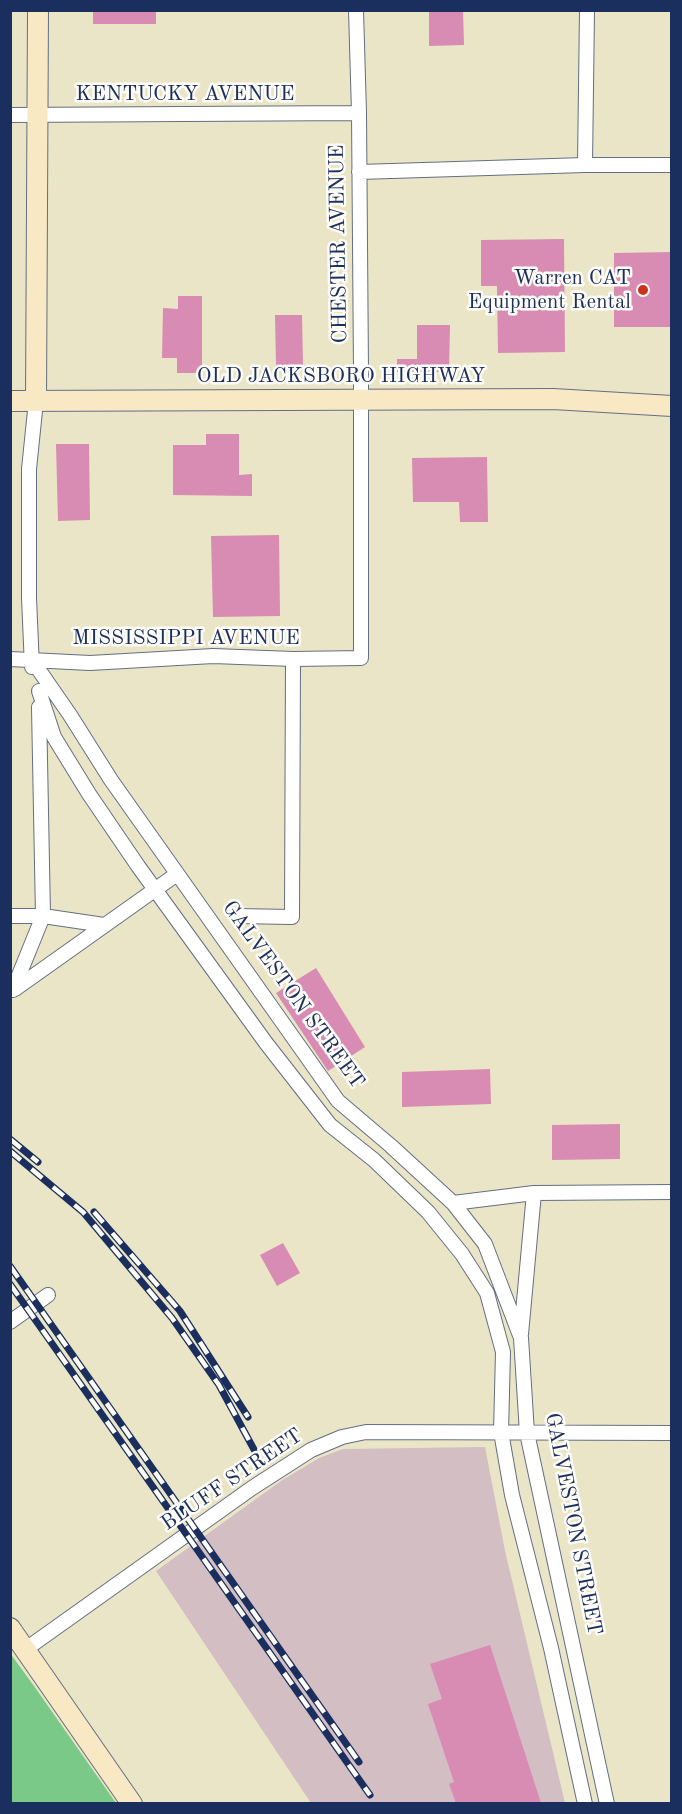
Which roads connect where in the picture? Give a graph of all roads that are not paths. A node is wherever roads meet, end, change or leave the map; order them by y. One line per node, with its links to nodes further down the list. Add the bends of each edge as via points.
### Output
1 (38, 10): 6 (main road)
2 (356, 10): 4 (street, CHESTER AVENUE)
3 (587, 10): 7 (street)
4 (359, 114): 6 (street, KENTUCKY AVENUE); 9 (street, CHESTER AVENUE)
5 (10, 115): 6 (street, KENTUCKY AVENUE)
6 (37, 116): 12 (main road)
7 (585, 165): 8 (street); 9 (street)
8 (672, 165)
9 (359, 172): 10 (street, CHESTER AVENUE)
10 (361, 400): 12 (main road, OLD JACKSBORO HIGHWAY); 13 (main road, OLD JACKSBORO HIGHWAY, via 553,399); 14 (street, CHESTER AVENUE)
11 (10, 401): 12 (main road, OLD JACKSBORO HIGHWAY)
12 (36, 401): 17 (street, via 29,469)
13 (672, 406)
14 (361, 658): 16 (street, MISSISSIPPI AVENUE)
15 (10, 659): 17 (street, MISSISSIPPI AVENUE)
16 (293, 659): 17 (street, MISSISSIPPI AVENUE, via 213,656 90,663); 23 (street, via 292,917)
17 (32, 660): 18 (street); 19 (street, GALVESTON STREET)
18 (39, 691): 20 (street, via 54,737); 22 (street)
19 (177, 874): 20 (street); 28 (street, GALVESTON STREET, via 338,1101)
20 (155, 890): 24 (street); 32 (street, via 330,1125 374,1160 428,1212 487,1293 503,1352)
21 (10, 916): 22 (street)
22 (44, 916): 24 (street); 25 (street)
23 (236, 916)
24 (104, 925): 25 (street)
25 (12, 991)
26 (534, 1192): 27 (street); 28 (street); 31 (street)
27 (672, 1192)
28 (453, 1203): 31 (street, GALVESTON STREET, via 485,1244)
29 (48, 1295): 30 (street)
30 (10, 1322)
31 (521, 1338): 33 (street, GALVESTON STREET)
32 (501, 1432): 33 (street, BLUFF STREET); 36 (street, BLUFF STREET, via 366,1432 325,1443 252,1488); 38 (street, via 512,1495)
33 (527, 1433): 34 (street, BLUFF STREET); 39 (street, GALVESTON STREET)
34 (672, 1433)
35 (10, 1628): 36 (main road)
36 (26, 1649): 37 (main road)
37 (132, 1803)
38 (585, 1803)
39 (607, 1803)

